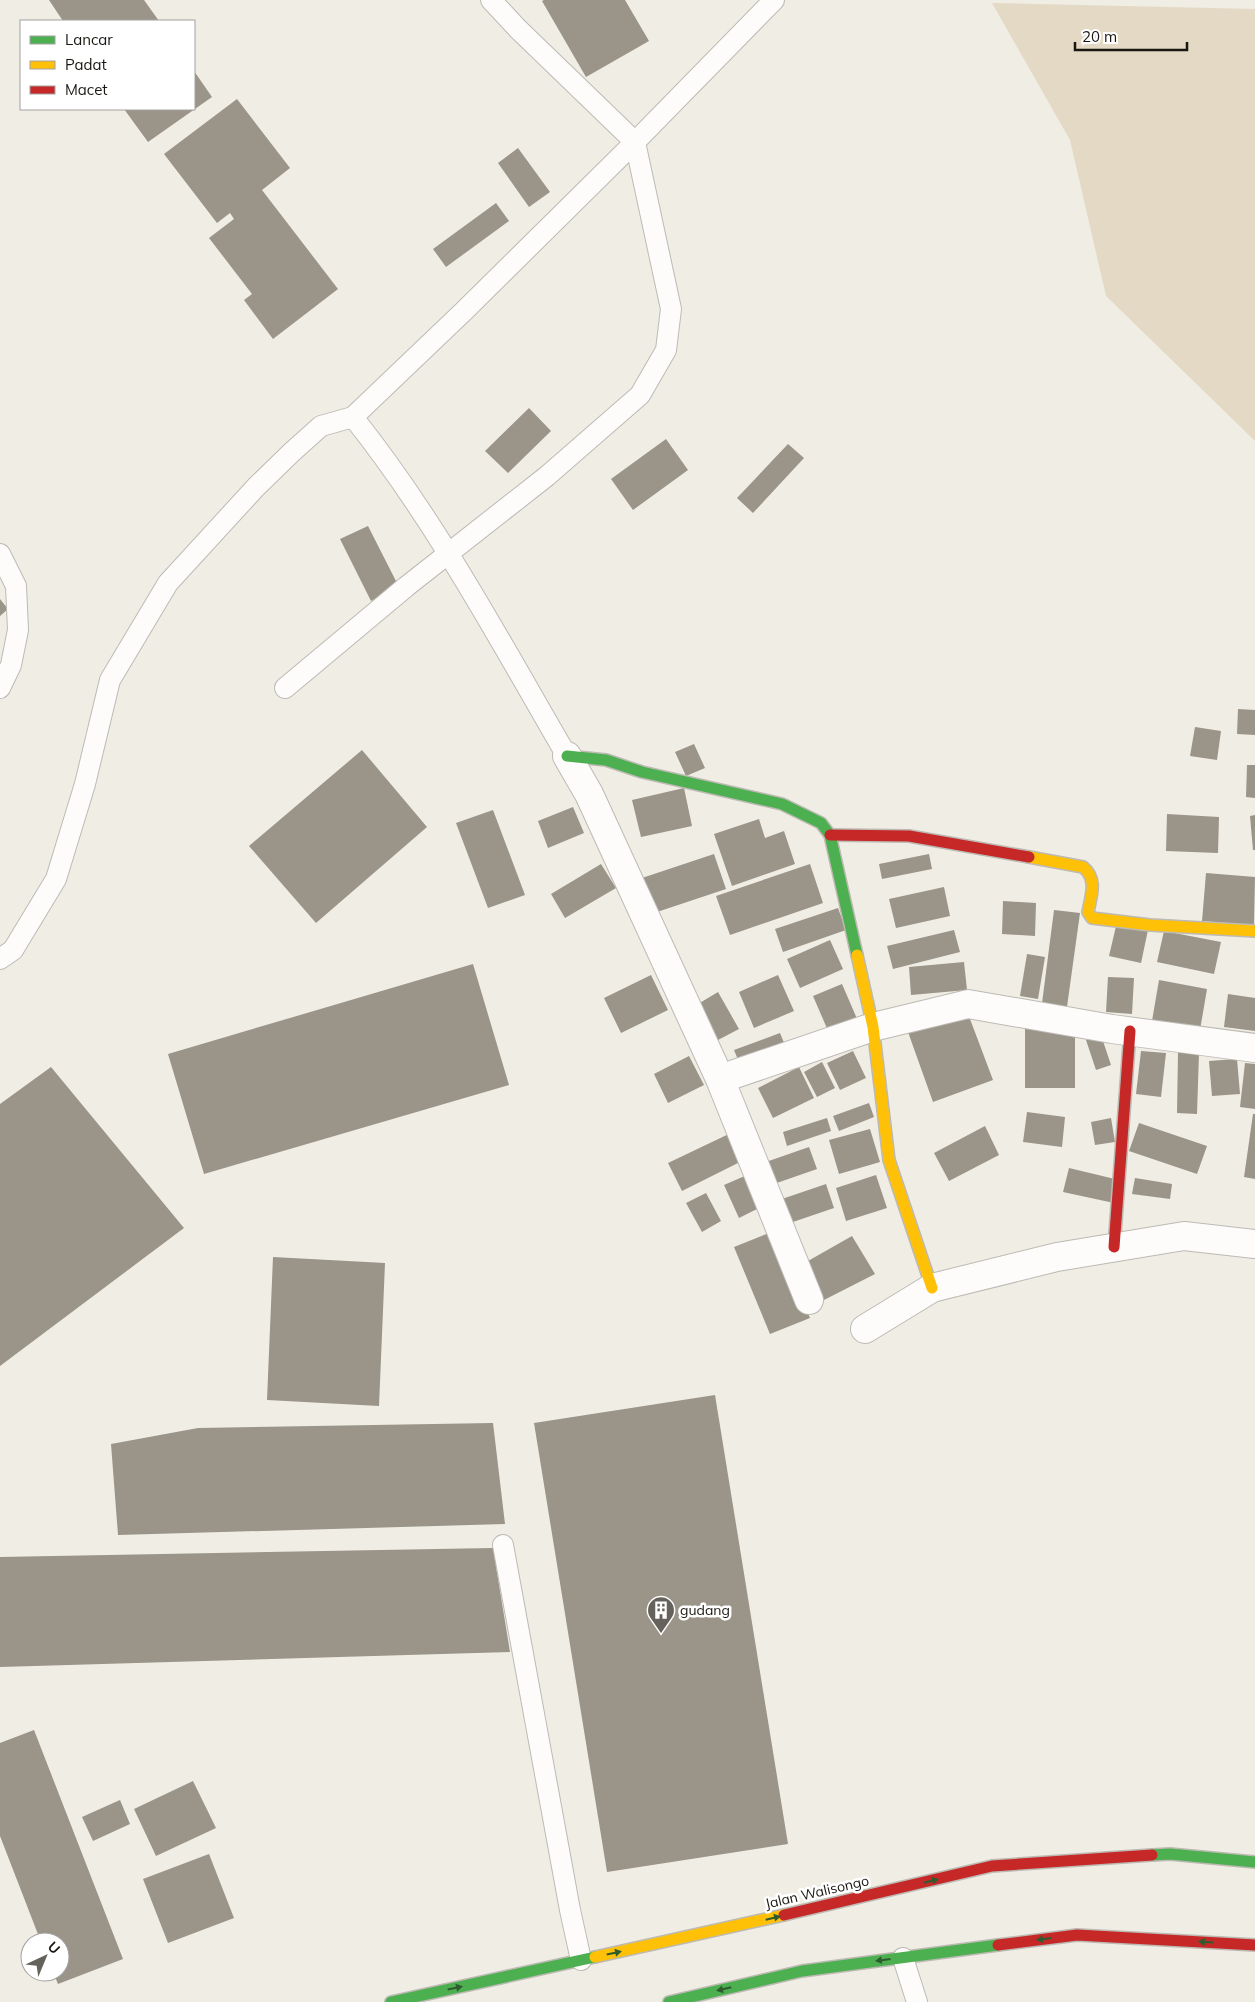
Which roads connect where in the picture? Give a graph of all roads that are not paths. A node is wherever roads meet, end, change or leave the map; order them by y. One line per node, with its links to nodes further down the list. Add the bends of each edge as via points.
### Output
1 (491, 0): 3 (lane)
2 (774, 0): 3 (lane)
3 (635, 142): 4 (lane); 6 (lane, via 671,309 666,350 640,395 547,476)
4 (353, 417): 6 (lane); 12 (lane, via 321,426 292,452 168,583 110,680 85,784 56,879 12,950)
5 (0, 554): 7 (lane, via 16,586 18,630 11,665)
6 (448, 554): 8 (lane); 9 (lane)
7 (0, 688)
8 (285, 688)
9 (567, 756): 10 (main road, via 606,760 642,772 782,804 821,823); 16 (street, via 589,794)
10 (830, 835): 11 (main road, via 908,836 1083,868 1093,878 1088,912 1092,918 1150,925); 13 (main road)
11 (1255, 930)
12 (0, 959)
13 (874, 1026): 14 (street, via 968,1004); 16 (street); 19 (main road, via 889,1160)
14 (1130, 1031): 15 (street); 18 (main road)
15 (1255, 1048)
16 (720, 1079): 20 (street)
17 (1255, 1244): 18 (street, via 1184,1236)
18 (1114, 1247): 19 (street, via 1057,1257)
19 (932, 1288): 21 (street)
20 (809, 1300)
21 (864, 1329)
22 (503, 1545): 26 (lane)
23 (1255, 1862): 26 (main road, Jalan Walisongo, one-way to 23, via 992,1866 1170,1854)
24 (1255, 1945): 25 (main road, one-way to 25, via 1077,1935)
25 (902, 1958): 28 (main road, one-way to 28, via 802,1971); 29 (lane)
26 (581, 1960): 27 (main road, Jalan Walisongo, one-way to 26)
27 (391, 2002)
28 (669, 2002)
29 (916, 2002)

